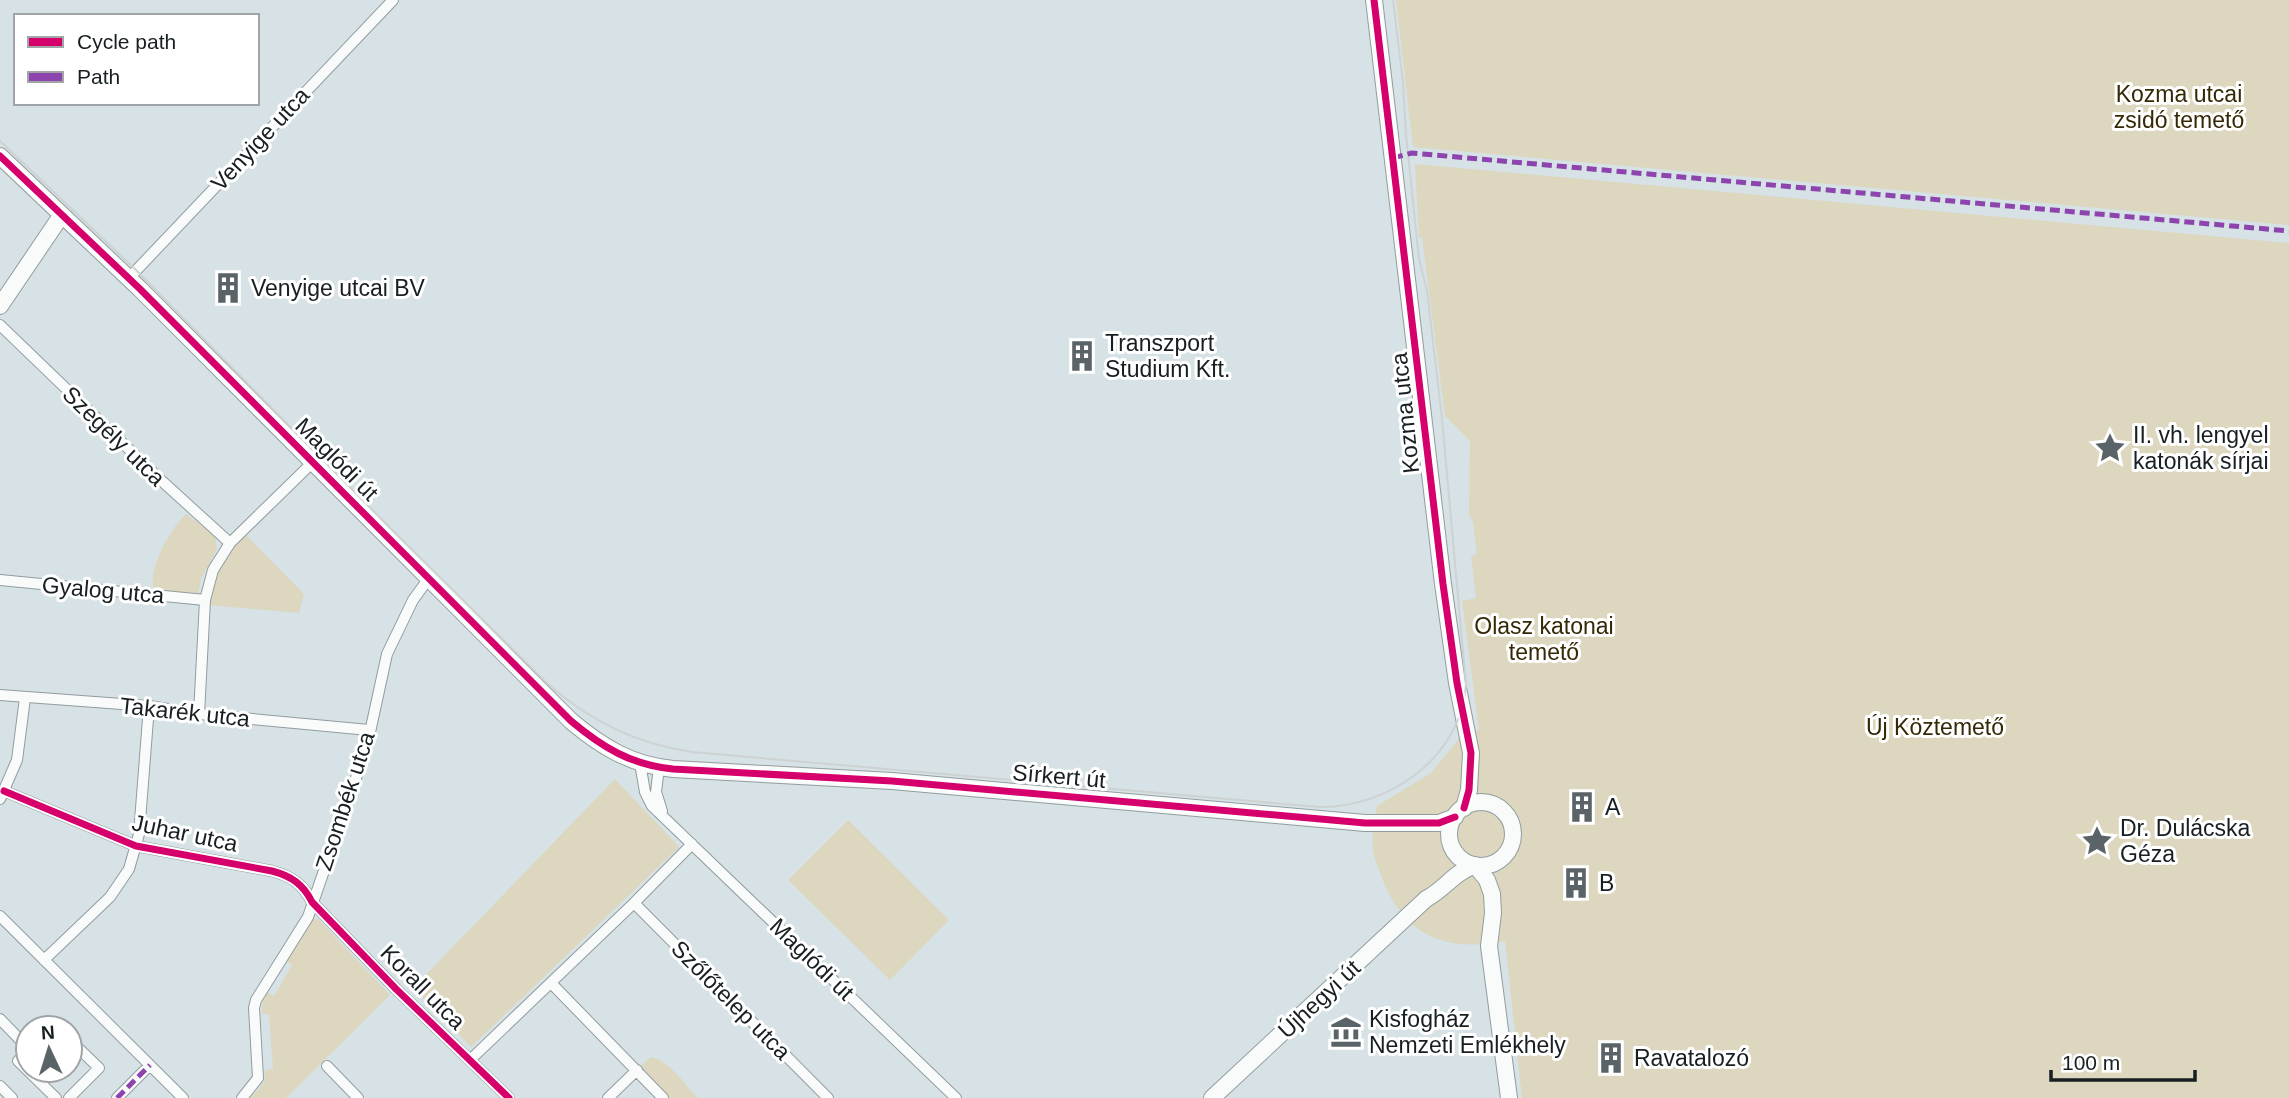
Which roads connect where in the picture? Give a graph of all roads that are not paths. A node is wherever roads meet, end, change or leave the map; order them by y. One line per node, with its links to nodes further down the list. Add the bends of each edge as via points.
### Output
1 (393, 0): 5 (street, Venyige utca)
2 (1374, 0): 18 (street, Kozma utca, via 1443,584)
3 (0, 156): 4 (street, Maglódi út)
4 (61, 216): 5 (street, Maglódi út); 6 (street)
5 (128, 279): 8 (street, Maglódi út)
6 (0, 306)
7 (0, 325): 9 (street, Szegély utca)
8 (313, 462): 9 (street); 10 (street, Maglódi út)
9 (230, 543): 12 (street, via 213,570)
10 (429, 578): 17 (street, Zsombék utca, via 392,640); 19 (street, Maglódi út, via 571,721 606,748)
11 (0, 580): 12 (street, Gyalog utca)
12 (205, 600): 16 (street)
13 (0, 695): 14 (street, Takarék utca)
14 (25, 698): 15 (street, Takarék utca); 21 (street, via 17,760)
15 (149, 706): 16 (street, Takarék utca); 28 (street)
16 (199, 714): 17 (street, Takarék utca)
17 (369, 730): 32 (street, Zsombék utca)
18 (1471, 753): 22 (street, Kozma utca); 23 (street, Kozma utca, via 1469,790)
19 (640, 763): 20 (street, Maglódi út); 24 (street, Maglódi út, via 648,799)
20 (659, 767): 24 (street, Maglódi út, via 657,799); 25 (street, Sírkert út, via 906,782)
21 (2, 795): 28 (street, Juhar utca)
22 (1489, 804): 23 (street, via 1479,802); 29 (street, Kozma utca, via 1506,816 1512,830 1511,846)
23 (1459, 812): 25 (street, Sírkert út, via 1439,823); 27 (street, Kozma utca, via 1450,829)
24 (668, 819): 26 (street, Maglódi út)
25 (1379, 824): 27 (street, Sírkert út, via 1431,834)
26 (692, 844): 33 (street); 60 (street, Maglódi út)
27 (1451, 845): 30 (street, Kozma utca, via 1462,860); 31 (street, Újhegyi út, via 1446,869)
28 (136, 846): 32 (street, Juhar utca, via 284,874 298,883); 36 (street, via 118,886)
29 (1499, 860): 30 (street); 35 (street, Kozma utca, via 1501,916)
30 (1475, 865): 31 (street, Újhegyi út); 35 (street, Kozma utca, via 1492,894)
31 (1426, 899): 61 (street, Újhegyi út)
32 (312, 902): 41 (street, Korall utca); 54 (street, Zsombék utca, via 308,917 256,1000 258,1078)
33 (634, 903): 37 (street); 59 (street, Szőlőtelep utca)
34 (0, 916): 36 (street)
35 (1491, 952): 62 (street, Kozma utca)
36 (44, 960): 42 (street)
37 (551, 983): 41 (street); 44 (street)
38 (0, 1019): 39 (street)
39 (14, 1034)
40 (84, 1054): 45 (street, via 99,1068)
41 (470, 1060): 56 (street, Korall utca)
42 (150, 1065): 52 (street); 53 (street)
43 (327, 1066): 55 (street)
44 (636, 1070): 57 (street); 58 (street)
45 (84, 1083)
46 (42, 1084): 50 (street)
47 (83, 1084): 51 (street)
48 (0, 1086): 49 (street)
49 (12, 1098)
50 (56, 1098)
51 (69, 1098)
52 (117, 1098)
53 (183, 1098)
54 (242, 1098)
55 (358, 1098)
56 (509, 1098)
57 (608, 1098)
58 (663, 1098)
59 (828, 1098)
60 (956, 1098)
61 (1212, 1098)
62 (1509, 1098)

